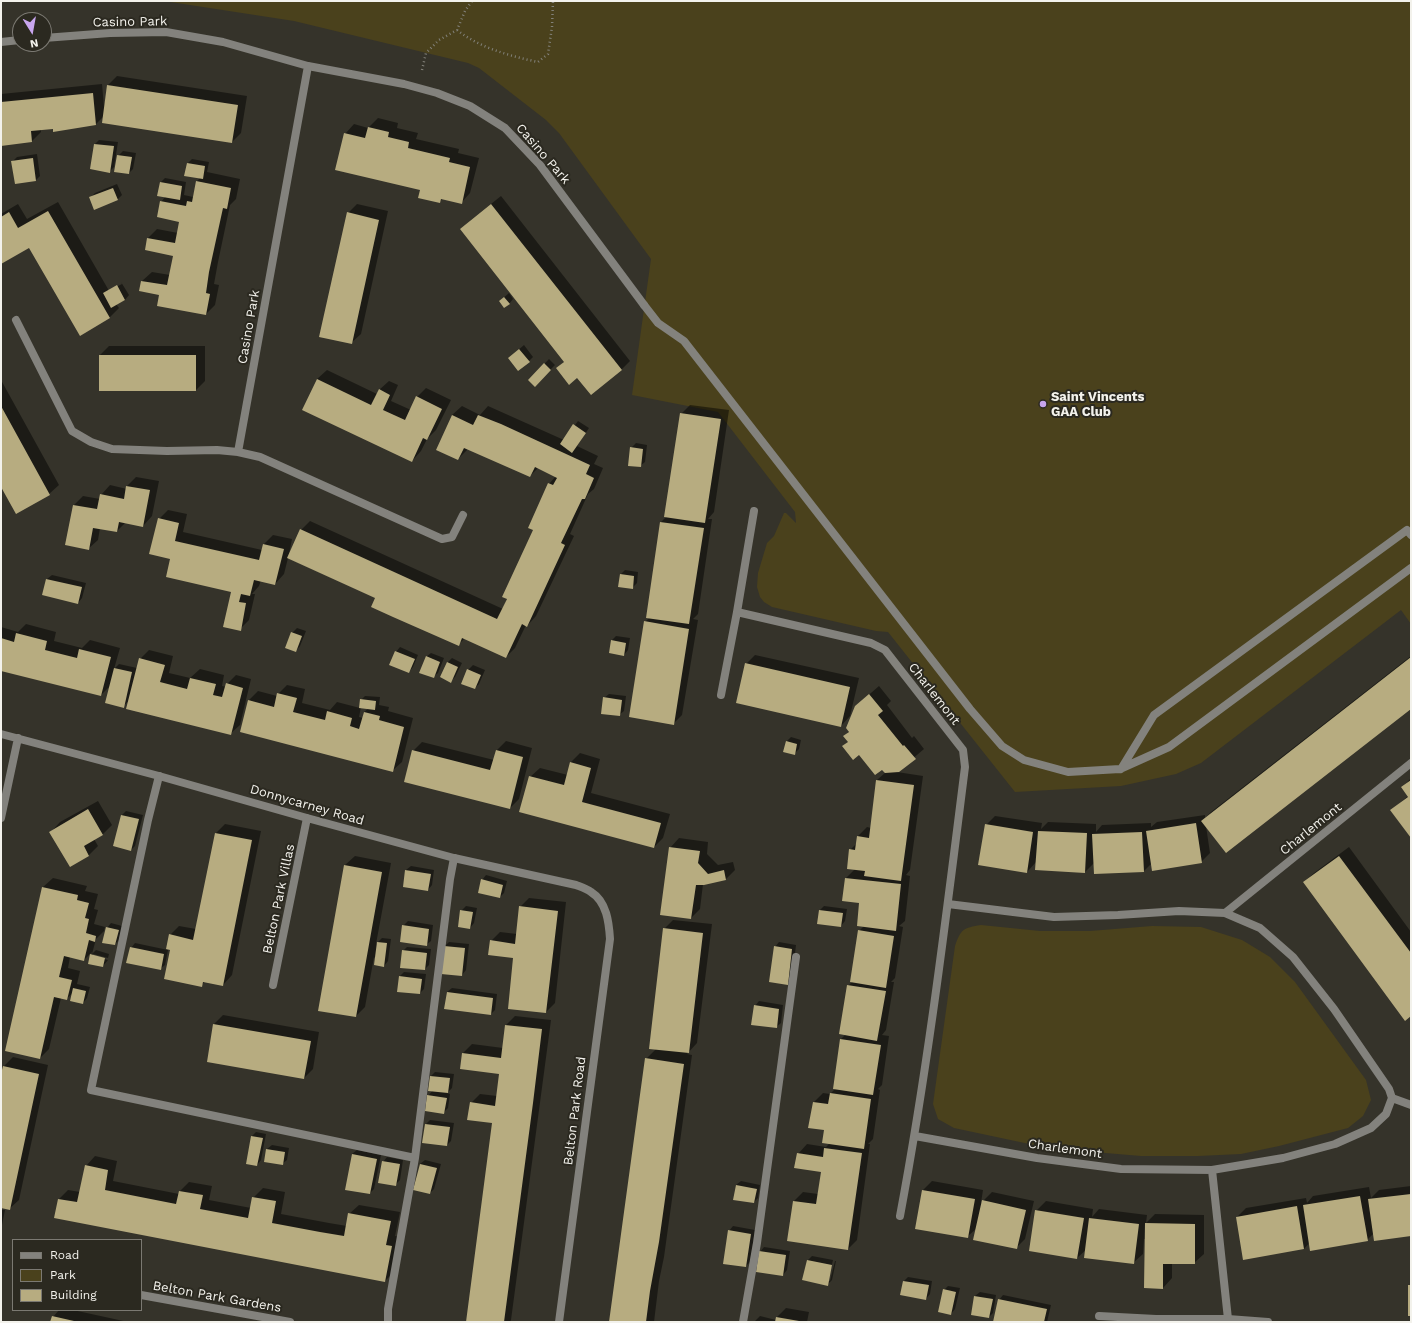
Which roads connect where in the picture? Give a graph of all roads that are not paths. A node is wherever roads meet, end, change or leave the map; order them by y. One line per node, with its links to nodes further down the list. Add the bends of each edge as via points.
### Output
1 (52, 37): 4 (street, Casino Park, via 166,32 223,42)
2 (12, 41): 3 (street)
3 (1, 42)
4 (308, 66): 6 (street, Casino Park); 16 (street, Casino Park, via 437,93 470,106 505,128 540,165 658,323 684,341 970,709 1002,746 1024,760 1068,772)
5 (16, 320): 6 (street, via 72,430 91,442 112,449)
6 (238, 452): 8 (street, via 260,457 442,540 452,536)
7 (754, 511): 11 (street)
8 (463, 515)
9 (1411, 535): 16 (street, via 1408,530 1154,715)
10 (1411, 568): 16 (street, via 1169,747)
11 (737, 612): 12 (street); 22 (street, Charlemont, via 871,644 885,650 963,750 965,767)
12 (721, 695)
13 (1, 734): 14 (street, Donnycarney Road)
14 (18, 738): 17 (street, Donnycarney Road); 18 (street)
15 (1411, 763): 23 (street, Charlemont)
16 (1120, 769)
17 (160, 776): 19 (street, Donnycarney Road); 29 (street, via 148,820 91,1090)
18 (1, 818)
19 (308, 818): 20 (street, Donnycarney Road); 25 (street, Belton Park Villas)
20 (454, 858): 21 (street, Donnycarney Road, via 576,885 593,893); 29 (street)
21 (602, 904): 37 (street, Belton Park Road, via 608,919 610,939)
22 (948, 904): 23 (street, via 1054,917 1179,911); 28 (street, Charlemont)
23 (1225, 913): 26 (street, via 1260,928 1293,957 1334,1009 1389,1089)
24 (796, 957): 38 (street, via 757,1243)
25 (273, 985)
26 (1392, 1098): 27 (street); 30 (street, Charlemont, via 1386,1114 1371,1128 1335,1144 1283,1158)
27 (1411, 1105)
28 (915, 1136): 30 (street, Charlemont, via 1037,1158 1121,1169); 31 (street, Charlemont)
29 (415, 1158): 36 (street, via 388,1308)
30 (1212, 1170): 34 (street)
31 (900, 1216)
32 (142, 1295): 35 (street, Belton Park Gardens)
33 (1099, 1316): 34 (street)
34 (1228, 1319): 39 (street)
35 (290, 1322)
36 (388, 1322)
37 (559, 1322)
38 (743, 1322)
39 (1268, 1322)

